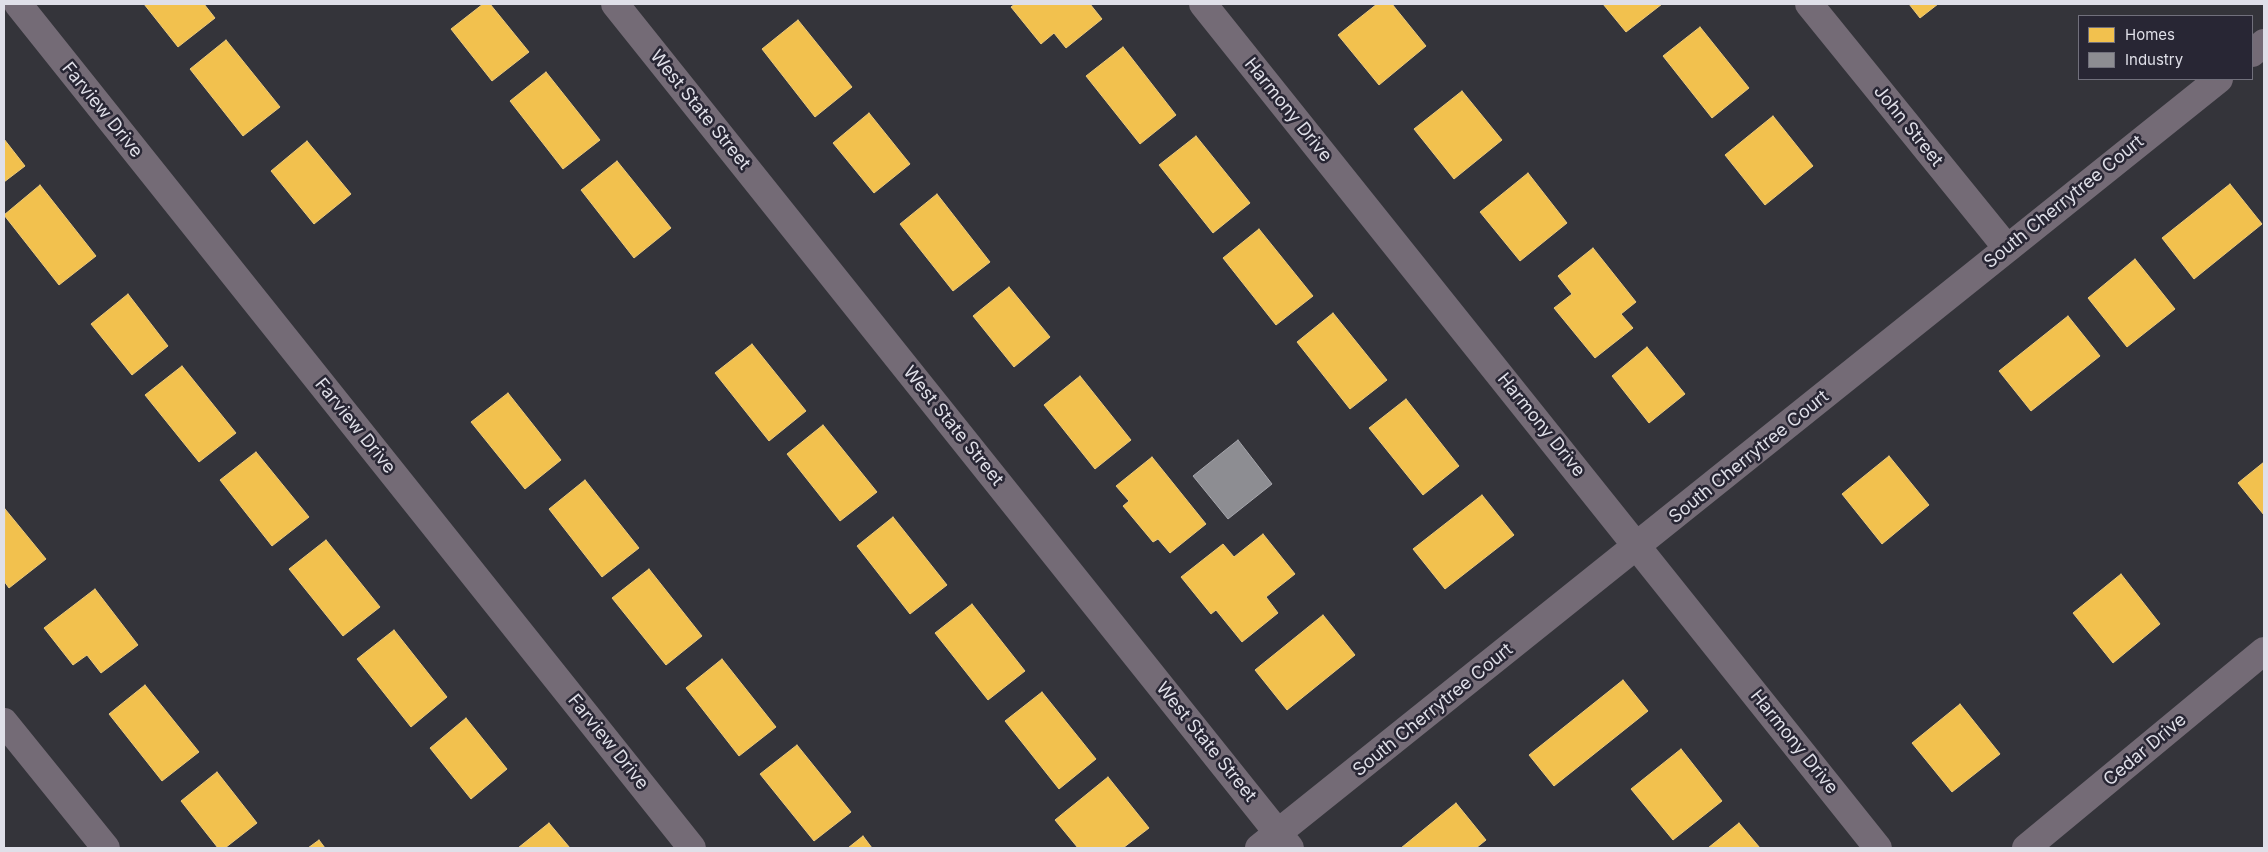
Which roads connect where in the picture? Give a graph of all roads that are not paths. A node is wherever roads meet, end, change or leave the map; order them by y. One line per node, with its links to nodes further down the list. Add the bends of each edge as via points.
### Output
1 (18, 4): 14 (street, Farview Drive)
2 (615, 4): 12 (street, West State Street)
3 (1203, 4): 9 (street, Harmony Drive)
4 (1809, 4): 8 (street, John Street)
5 (2264, 43): 6 (street)
6 (2253, 52)
7 (2218, 80): 8 (street, South Cherrytree Court)
8 (2007, 248): 9 (street, South Cherrytree Court)
9 (1639, 546): 12 (street, South Cherrytree Court); 15 (street, Harmony Drive)
10 (2264, 651): 16 (street, Cedar Drive)
11 (4, 722): 13 (street)
12 (1276, 843)
13 (106, 848)
14 (692, 848)
15 (1878, 848)
16 (2026, 848)

